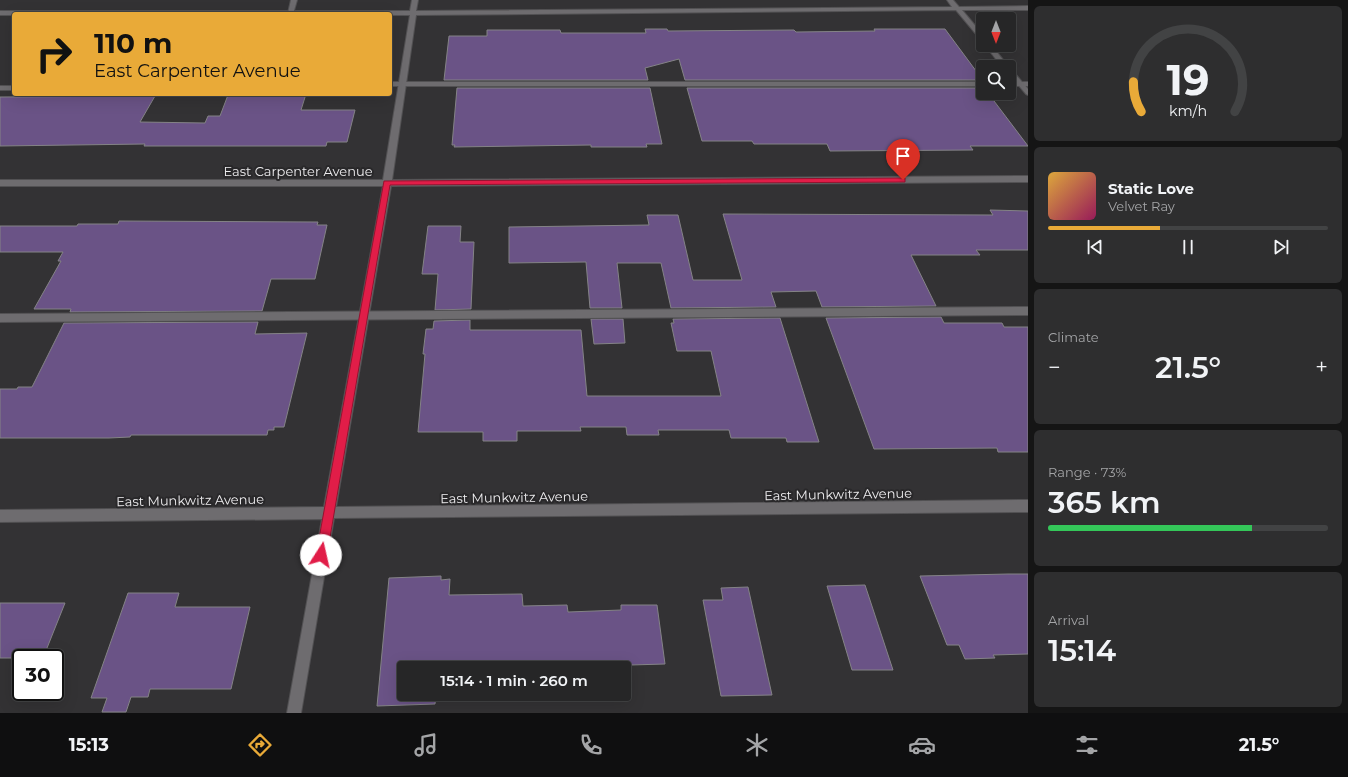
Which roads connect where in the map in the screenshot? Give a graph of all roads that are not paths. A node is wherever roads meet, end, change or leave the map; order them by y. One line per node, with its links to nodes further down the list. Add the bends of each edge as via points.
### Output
1 (294, 0): 6 (street)
2 (415, 0): 10 (street)
3 (950, 0): 4 (street)
4 (957, 8): 5 (street); 10 (street); 11 (street)
5 (1028, 8)
6 (291, 12)
7 (0, 13): 8 (street)
8 (12, 13)
9 (392, 13): 10 (street)
10 (414, 13): 16 (street)
11 (976, 31)
12 (994, 52): 13 (street)
13 (1000, 60)
14 (1016, 77): 18 (street)
15 (392, 84): 16 (street)
16 (404, 84): 17 (street); 24 (street)
17 (976, 84)
18 (1024, 84): 21 (street)
19 (0, 88): 20 (street)
20 (12, 88)
21 (1028, 93)
22 (1028, 179): 24 (street, East Carpenter Avenue)
23 (0, 183): 24 (street, East Carpenter Avenue)
24 (387, 183): 26 (street)
25 (1028, 311): 26 (street)
26 (363, 315): 27 (street); 29 (street)
27 (0, 318)
28 (1028, 506): 29 (street, East Munkwitz Avenue)
29 (329, 513): 30 (street, East Munkwitz Avenue); 31 (street)
30 (0, 516)
31 (294, 713)

